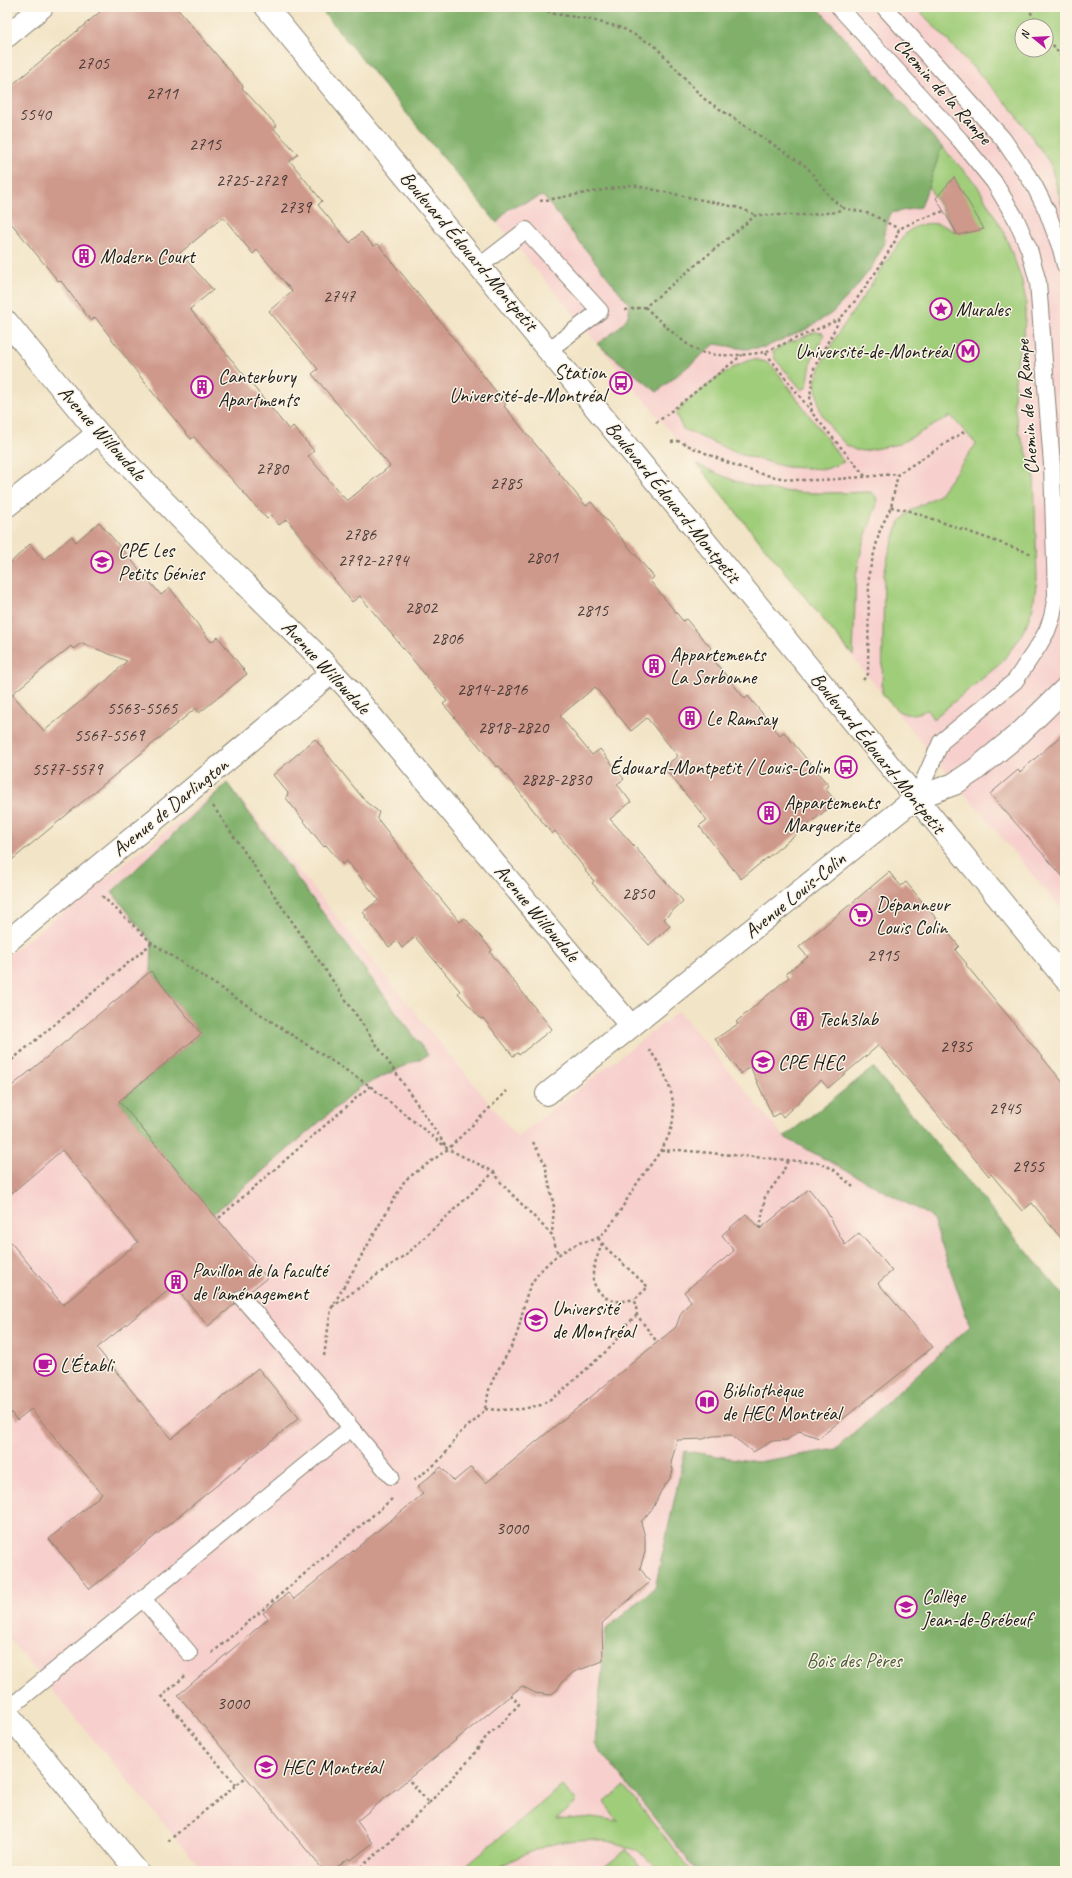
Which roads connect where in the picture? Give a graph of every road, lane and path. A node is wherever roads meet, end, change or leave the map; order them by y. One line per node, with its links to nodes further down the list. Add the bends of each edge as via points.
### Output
1 (42, 7): 8 (street)
2 (266, 7): 16 (street, Boulevard Édouard-Montpetit)
3 (536, 7): 12 (path, via 555,14 622,28 655,46 703,98 807,167 830,197)
4 (839, 7): 34 (lane, Chemin de la Rampe, via 960,140 994,182 1016,219 1029,249 1038,282 1044,342 1052,464)
5 (884, 7): 17 (lane, Chemin de la Rampe, via 1003,139 1034,185 1047,211)
6 (1027, 7): 7 (path)
7 (1035, 18)
8 (7, 36)
9 (1054, 46): 10 (path)
10 (1065, 62)
11 (540, 201): 14 (path, via 632,185 740,208)
12 (843, 208): 14 (path, via 836,212 808,215); 15 (path, via 871,214)
13 (944, 211): 15 (path)
14 (756, 215): 18 (path)
15 (900, 229): 20 (path, via 878,269)
16 (481, 265): 22 (street, Boulevard Édouard-Montpetit); 22 (lane, via 526,230 600,312)
17 (1065, 265)
18 (645, 307): 19 (path); 24 (path, via 686,343 702,353)
19 (625, 310)
20 (840, 319): 23 (path); 25 (path, via 814,368 810,396)
21 (7, 322): 28 (street, Avenue Willowdale)
22 (550, 349): 39 (street, Boulevard Édouard-Montpetit)
23 (765, 352): 24 (path); 25 (path)
24 (742, 355): 26 (path)
25 (812, 412): 31 (path)
26 (656, 423)
27 (965, 431): 30 (path)
28 (98, 432): 32 (street); 36 (street, Avenue Willowdale)
29 (671, 442): 31 (path, via 678,441 738,466 769,475 806,480)
30 (898, 474): 31 (path); 33 (path)
31 (865, 476)
32 (7, 506)
33 (891, 507): 34 (path, via 910,511 1027,554); 37 (path, via 880,530 869,573 868,674)
34 (1054, 558): 35 (lane, Chemin de la Rampe)
35 (1060, 596): 39 (lane, Chemin de la Rampe, via 1047,631 1015,681 941,742)
36 (332, 672): 42 (street, Avenue de Darlington); 45 (street, Avenue Willowdale)
37 (863, 680)
38 (1065, 689): 39 (street, Avenue Louis-Colin, via 1020,733 975,770 954,784)
39 (916, 798): 44 (street, Boulevard Édouard-Montpetit); 45 (street, Avenue Louis-Colin)
40 (211, 803): 52 (path)
41 (100, 894): 43 (path)
42 (7, 942)
43 (152, 943): 47 (path); 48 (path)
44 (1065, 979)
45 (631, 1026): 50 (street, Avenue Louis-Colin)
46 (649, 1050): 53 (path, via 658,1060 674,1105 671,1131)
47 (7, 1064)
48 (370, 1086): 52 (path); 57 (path)
49 (507, 1091): 52 (path)
50 (547, 1094)
51 (533, 1142): 59 (path, via 545,1164 554,1207)
52 (448, 1148): 55 (path); 65 (path, via 405,1180)
53 (660, 1151): 54 (path, via 678,1150); 60 (path, via 608,1228)
54 (788, 1160): 56 (path, via 819,1163 833,1169); 58 (path, via 782,1174 765,1197)
55 (494, 1172): 59 (path, via 502,1184); 65 (path, via 408,1253)
56 (853, 1187)
57 (218, 1218)
58 (760, 1229)
59 (552, 1235): 62 (path)
60 (598, 1238): 61 (path); 62 (path, via 580,1243)
61 (602, 1243): 64 (path, via 648,1287); 64 (path, via 593,1273 593,1282 597,1289 611,1300)
62 (558, 1254): 69 (path, via 532,1283 525,1298 514,1342 498,1368)
63 (242, 1298): 68 (lane)
64 (635, 1299): 66 (path)
65 (331, 1308): 68 (path)
66 (637, 1315): 67 (path); 69 (path, via 626,1325 612,1346 560,1393 541,1405 522,1409)
67 (657, 1342)
68 (319, 1386): 70 (lane)
69 (485, 1409): 72 (path, via 461,1432 443,1456)
70 (351, 1428): 71 (lane); 74 (lane)
71 (391, 1476)
72 (408, 1485)
73 (396, 1496): 76 (path)
74 (143, 1599): 75 (lane); 79 (lane)
75 (189, 1653)
76 (210, 1655)
77 (186, 1675): 83 (path, via 162,1696)
78 (511, 1695): 84 (path, via 519,1704 486,1737 471,1758)
79 (7, 1710)
80 (7, 1713): 87 (street)
81 (246, 1777): 83 (path)
82 (408, 1779): 84 (path)
83 (236, 1784): 85 (path)
84 (429, 1803): 89 (path, via 397,1837)
85 (168, 1840)
86 (338, 1866): 88 (path)
87 (137, 1871)
88 (342, 1871)
89 (356, 1871)

